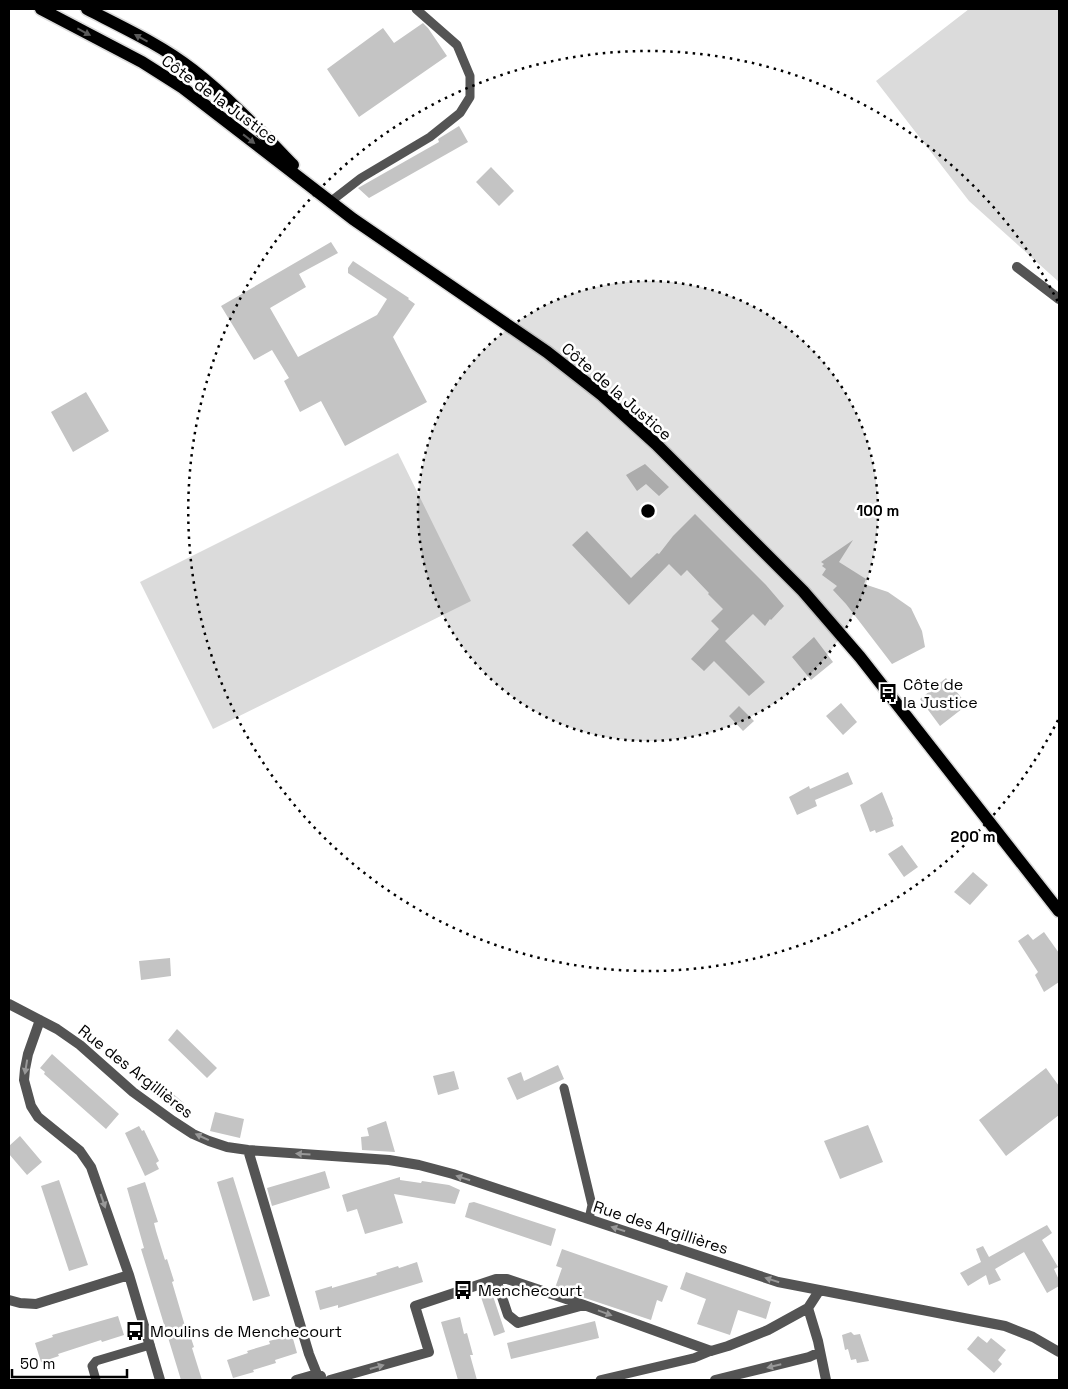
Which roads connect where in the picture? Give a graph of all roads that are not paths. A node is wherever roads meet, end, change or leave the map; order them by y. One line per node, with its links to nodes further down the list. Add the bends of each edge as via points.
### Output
1 (41, 9): 4 (main road, Côte de la Justice, one-way to 4, via 142,62 183,88)
2 (87, 9): 4 (main road, Côte de la Justice, one-way to 2, via 264,134 194,70)
3 (416, 9): 4 (lane, via 457,45 470,76 470,97 460,113 430,138)
4 (326, 198): 7 (main road, Côte de la Justice, via 547,352 602,395 656,444 831,623)
5 (1017, 266): 6 (street)
6 (1059, 299)
7 (1059, 911)
8 (9, 1004): 9 (street, Rue des Argillières)
9 (40, 1020): 11 (street, Rue des Argillières, one-way to 9, via 227,1147 193,1134 133,1092 80,1045); 13 (street, one-way to 13, via 25,1069 24,1080 31,1106 38,1117 80,1151 91,1167)
10 (564, 1088): 12 (lane, via 592,1205)
11 (248, 1150): 12 (street, Rue des Argillières, one-way to 11, via 419,1165); 23 (street)
12 (589, 1219): 15 (street, Rue des Argillières, one-way to 12, via 778,1282)
13 (129, 1275): 16 (street, via 36,1304); 19 (street)
14 (496, 1280): 17 (street, via 507,1279); 17 (street, via 508,1315 518,1324); 27 (street, one-way to 14, via 429,1352 415,1306)
15 (820, 1291): 18 (street); 22 (street, Rue des Argillières, via 1005,1326)
16 (9, 1300)
17 (584, 1305): 20 (street, one-way to 20)
18 (808, 1308): 20 (street, via 768,1330); 21 (street)
19 (150, 1345): 24 (lane, via 96,1361 92,1366); 25 (street)
20 (711, 1352): 28 (lane)
21 (820, 1352): 29 (street, one-way to 29); 30 (street)
22 (1059, 1352)
23 (317, 1374): 26 (street); 27 (street)
24 (96, 1380)
25 (160, 1380)
26 (296, 1380)
27 (329, 1380)
28 (600, 1380)
29 (715, 1380)
30 (826, 1380)

